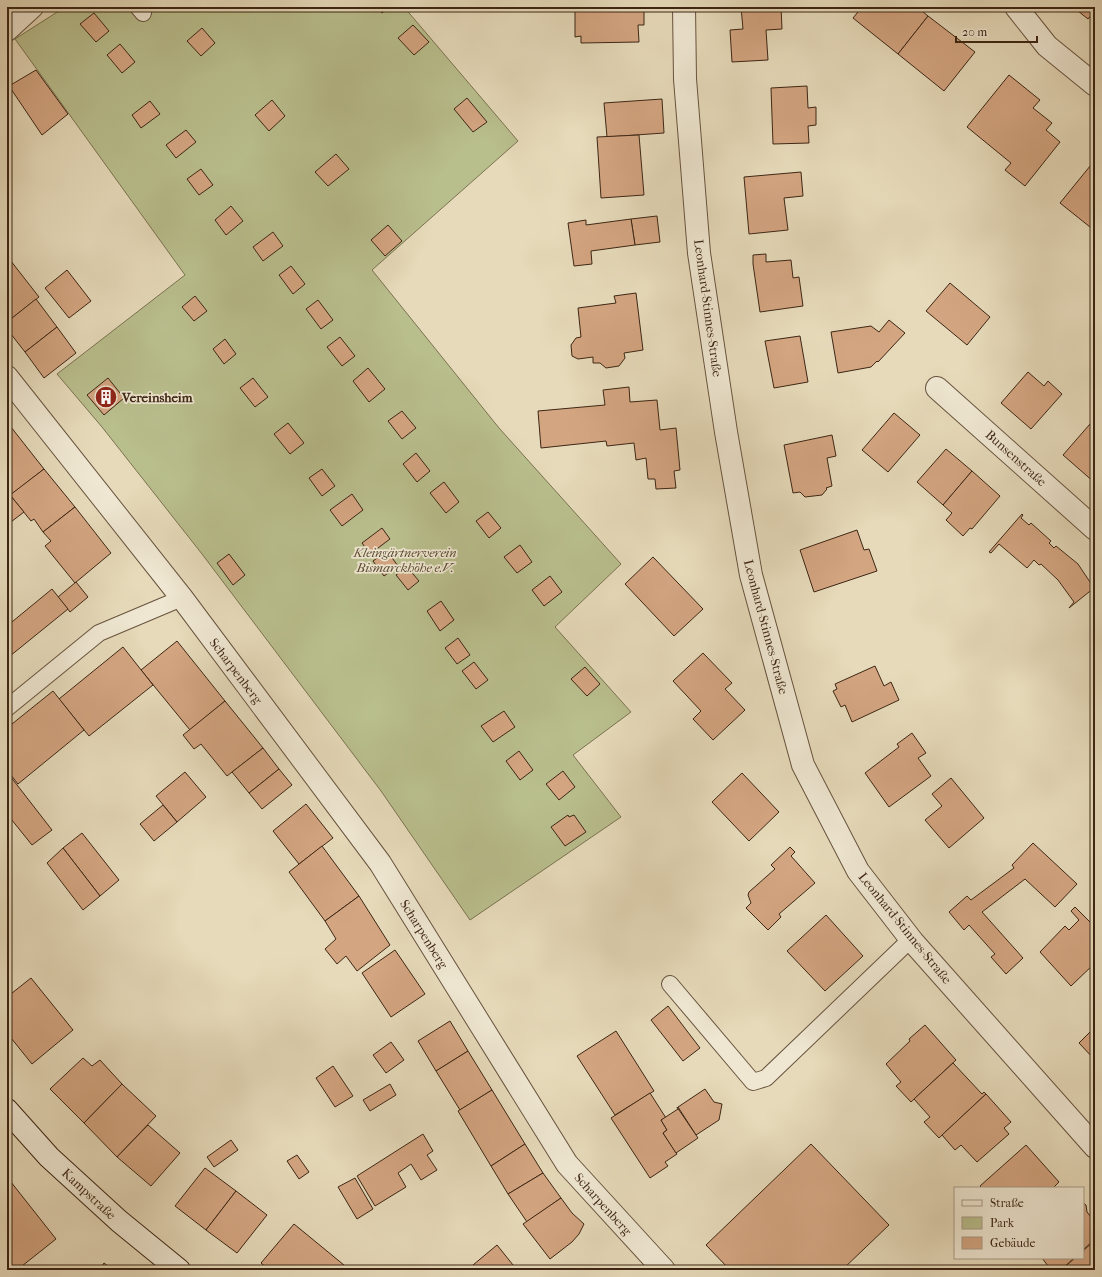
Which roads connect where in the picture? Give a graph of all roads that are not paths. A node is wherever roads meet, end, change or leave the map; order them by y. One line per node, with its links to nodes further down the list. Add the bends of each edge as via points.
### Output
1 (32, 7): 4 (street)
2 (684, 7): 11 (street, Leonhard-Stinnes-Straße, via 685,79 699,253 751,575 803,765 858,871)
3 (1016, 7): 5 (street, via 1047,46)
4 (7, 30)
5 (1095, 85)
6 (7, 377): 9 (street, Scharpenberg)
7 (937, 388): 8 (street, Bunsenstraße)
8 (1095, 529)
9 (182, 598): 10 (lane, via 99,633); 16 (street, Scharpenberg, via 380,863 567,1164)
10 (7, 708)
11 (911, 939): 12 (lane, via 766,1078 753,1082); 14 (street, Leonhard-Stinnes-Straße)
12 (670, 984)
13 (7, 1110): 15 (street, Kampstraße, via 49,1157 119,1221)
14 (1095, 1147)
15 (179, 1270)
16 (664, 1270)

